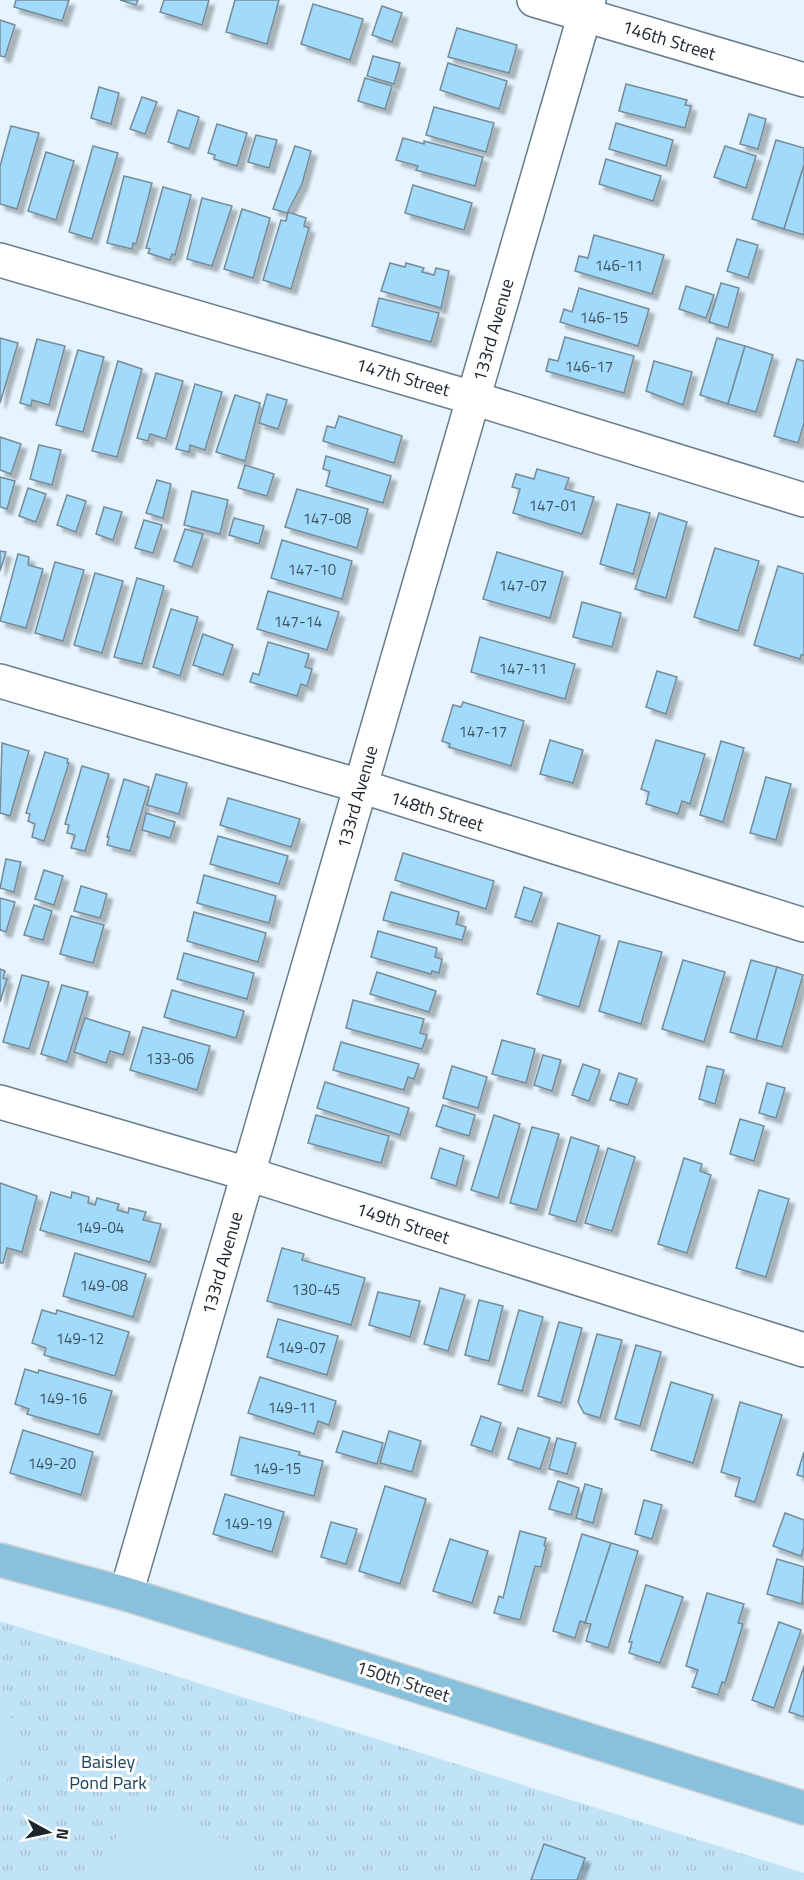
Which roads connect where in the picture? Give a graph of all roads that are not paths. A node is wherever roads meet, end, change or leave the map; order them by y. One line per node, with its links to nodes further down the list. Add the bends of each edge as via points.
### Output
1 (534, 0): 2 (street, 146th Street)
2 (587, 7): 3 (street, 146th Street); 5 (street, 133rd Avenue)
3 (804, 80)
4 (0, 260): 5 (street, 147th Street)
5 (473, 398): 6 (street, 147th Street); 8 (street, 133rd Avenue)
6 (804, 500)
7 (0, 681): 8 (street, 148th Street)
8 (360, 786): 9 (street, 148th Street); 11 (street, 133rd Avenue)
9 (804, 925)
10 (0, 1102): 11 (street, 149th Street)
11 (248, 1174): 12 (street, 149th Street); 14 (street, 133rd Avenue)
12 (804, 1350)
13 (0, 1560): 14 (main road, 150th Street)
14 (126, 1594): 15 (main road, 150th Street)
15 (804, 1808)

